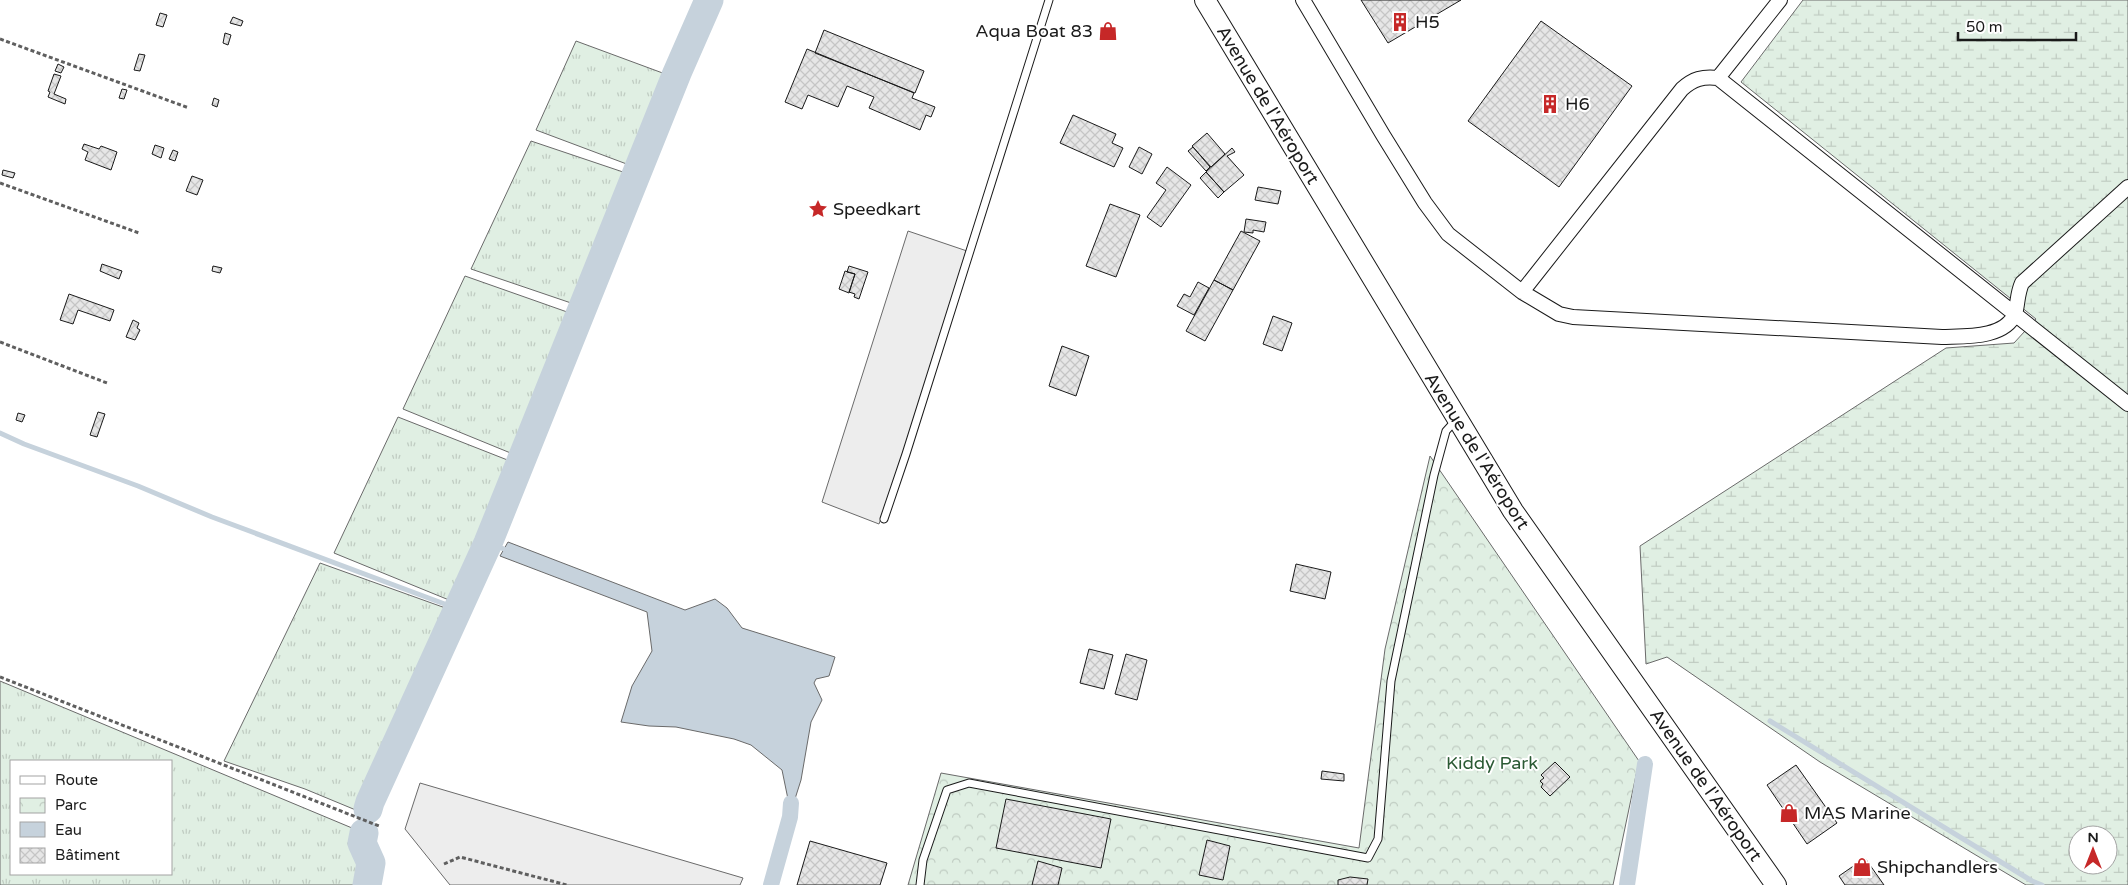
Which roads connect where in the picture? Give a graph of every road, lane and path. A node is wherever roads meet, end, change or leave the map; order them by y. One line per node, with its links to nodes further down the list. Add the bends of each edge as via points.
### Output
1 (1049, 0): 17 (lane)
2 (1205, 0): 16 (main road, Avenue de l'Aéroport)
3 (1303, 0): 11 (street, via 1383,135 1448,234)
4 (1780, 0): 6 (street)
5 (0, 39): 7 (path)
6 (1718, 78): 11 (street, via 1698,78 1682,89); 12 (street)
7 (189, 108)
8 (0, 183): 10 (path)
9 (2128, 187): 12 (street, via 2022,283)
10 (139, 233)
11 (1522, 292): 12 (street, via 1559,314 1573,318 1942,337 1977,336 2003,327)
12 (2014, 314): 15 (street)
13 (0, 342): 14 (path)
14 (107, 382)
15 (2128, 404)
16 (1456, 420): 22 (lane, via 1446,431 1434,475 1393,672 1378,840 1368,858 969,782 947,790 923,860); 23 (main road, Avenue de l'Aéroport, via 1513,511)
17 (884, 519)
18 (0, 677): 19 (path)
19 (379, 826)
20 (444, 864): 21 (path, via 460,857)
21 (567, 885)
22 (920, 885)
23 (1776, 885)

